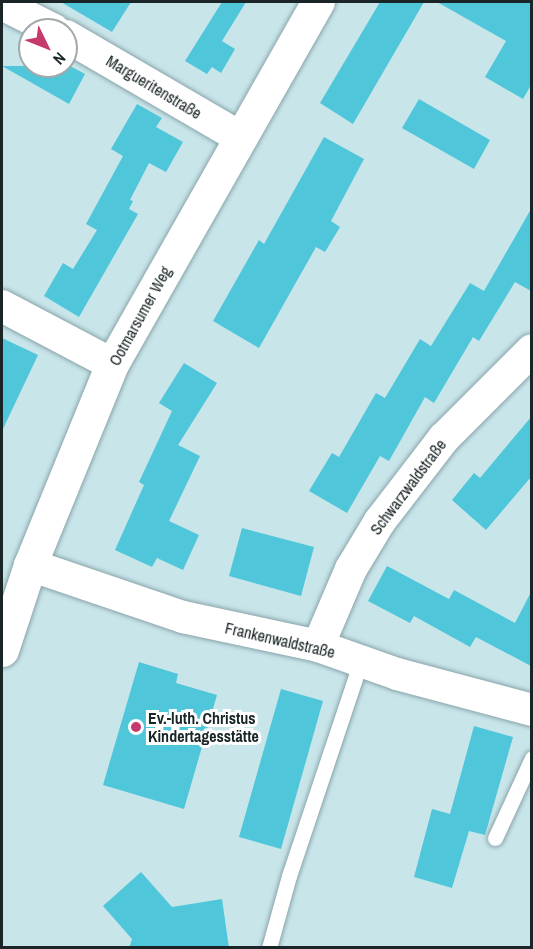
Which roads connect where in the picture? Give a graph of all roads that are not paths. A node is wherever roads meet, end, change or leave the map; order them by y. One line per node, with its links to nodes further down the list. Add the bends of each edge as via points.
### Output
1 (318, 2): 5 (street, Ootmarsumer Weg)
2 (2, 4): 3 (street)
3 (30, 18)
4 (78, 43): 5 (street, Margueritenstraße)
5 (241, 138): 8 (street, Ootmarsumer Weg)
6 (2, 306): 8 (street)
7 (531, 350): 10 (street, Schwarzwaldstraße, via 444,438 380,521 351,569)
8 (112, 364): 9 (street, Ootmarsumer Weg)
9 (30, 566): 10 (street, Frankenwaldstraße, via 183,617); 11 (street, Ootmarsumer Weg)
10 (318, 646): 12 (street, Frankenwaldstraße)
11 (2, 650)
12 (361, 661): 13 (street, Frankenwaldstraße); 16 (lane)
13 (531, 710)
14 (531, 758): 15 (lane)
15 (495, 838)
16 (269, 948)

